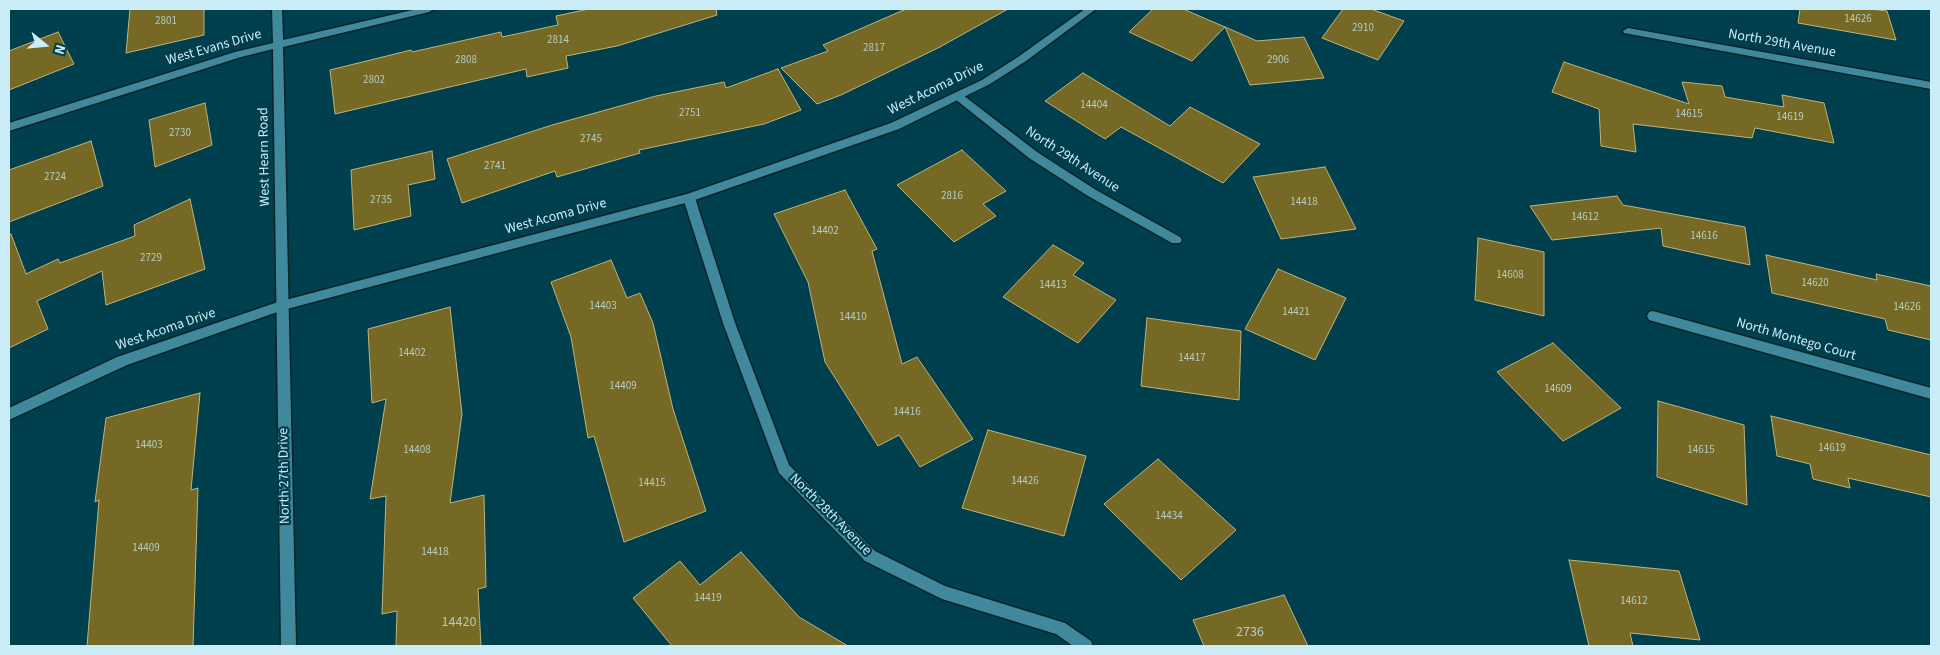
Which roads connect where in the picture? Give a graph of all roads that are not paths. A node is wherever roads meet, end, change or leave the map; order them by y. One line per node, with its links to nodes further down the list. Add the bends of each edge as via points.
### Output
1 (277, 9): 5 (street, West Hearn Road)
2 (430, 9): 5 (street, West Evans Drive)
3 (1091, 9): 7 (street, West Acoma Drive, via 1022,59)
4 (1628, 31): 6 (street, North 29th Avenue)
5 (278, 44): 8 (street, West Evans Drive); 11 (street, West Hearn Road)
6 (1931, 86)
7 (960, 96): 9 (street, West Acoma Drive, via 895,126); 10 (street, North 29th Avenue, via 1033,155 1092,193)
8 (9, 127)
9 (689, 198): 11 (street, West Acoma Drive); 16 (street, North 28th Avenue, via 735,341 784,469 870,556 942,592 1060,628)
10 (1176, 240)
11 (282, 305): 14 (street, West Acoma Drive, via 122,361); 15 (street, North 27th Drive)
12 (1653, 316): 13 (street, North Montego Court)
13 (1931, 394)
14 (9, 414)
15 (289, 646)
16 (1086, 646)

